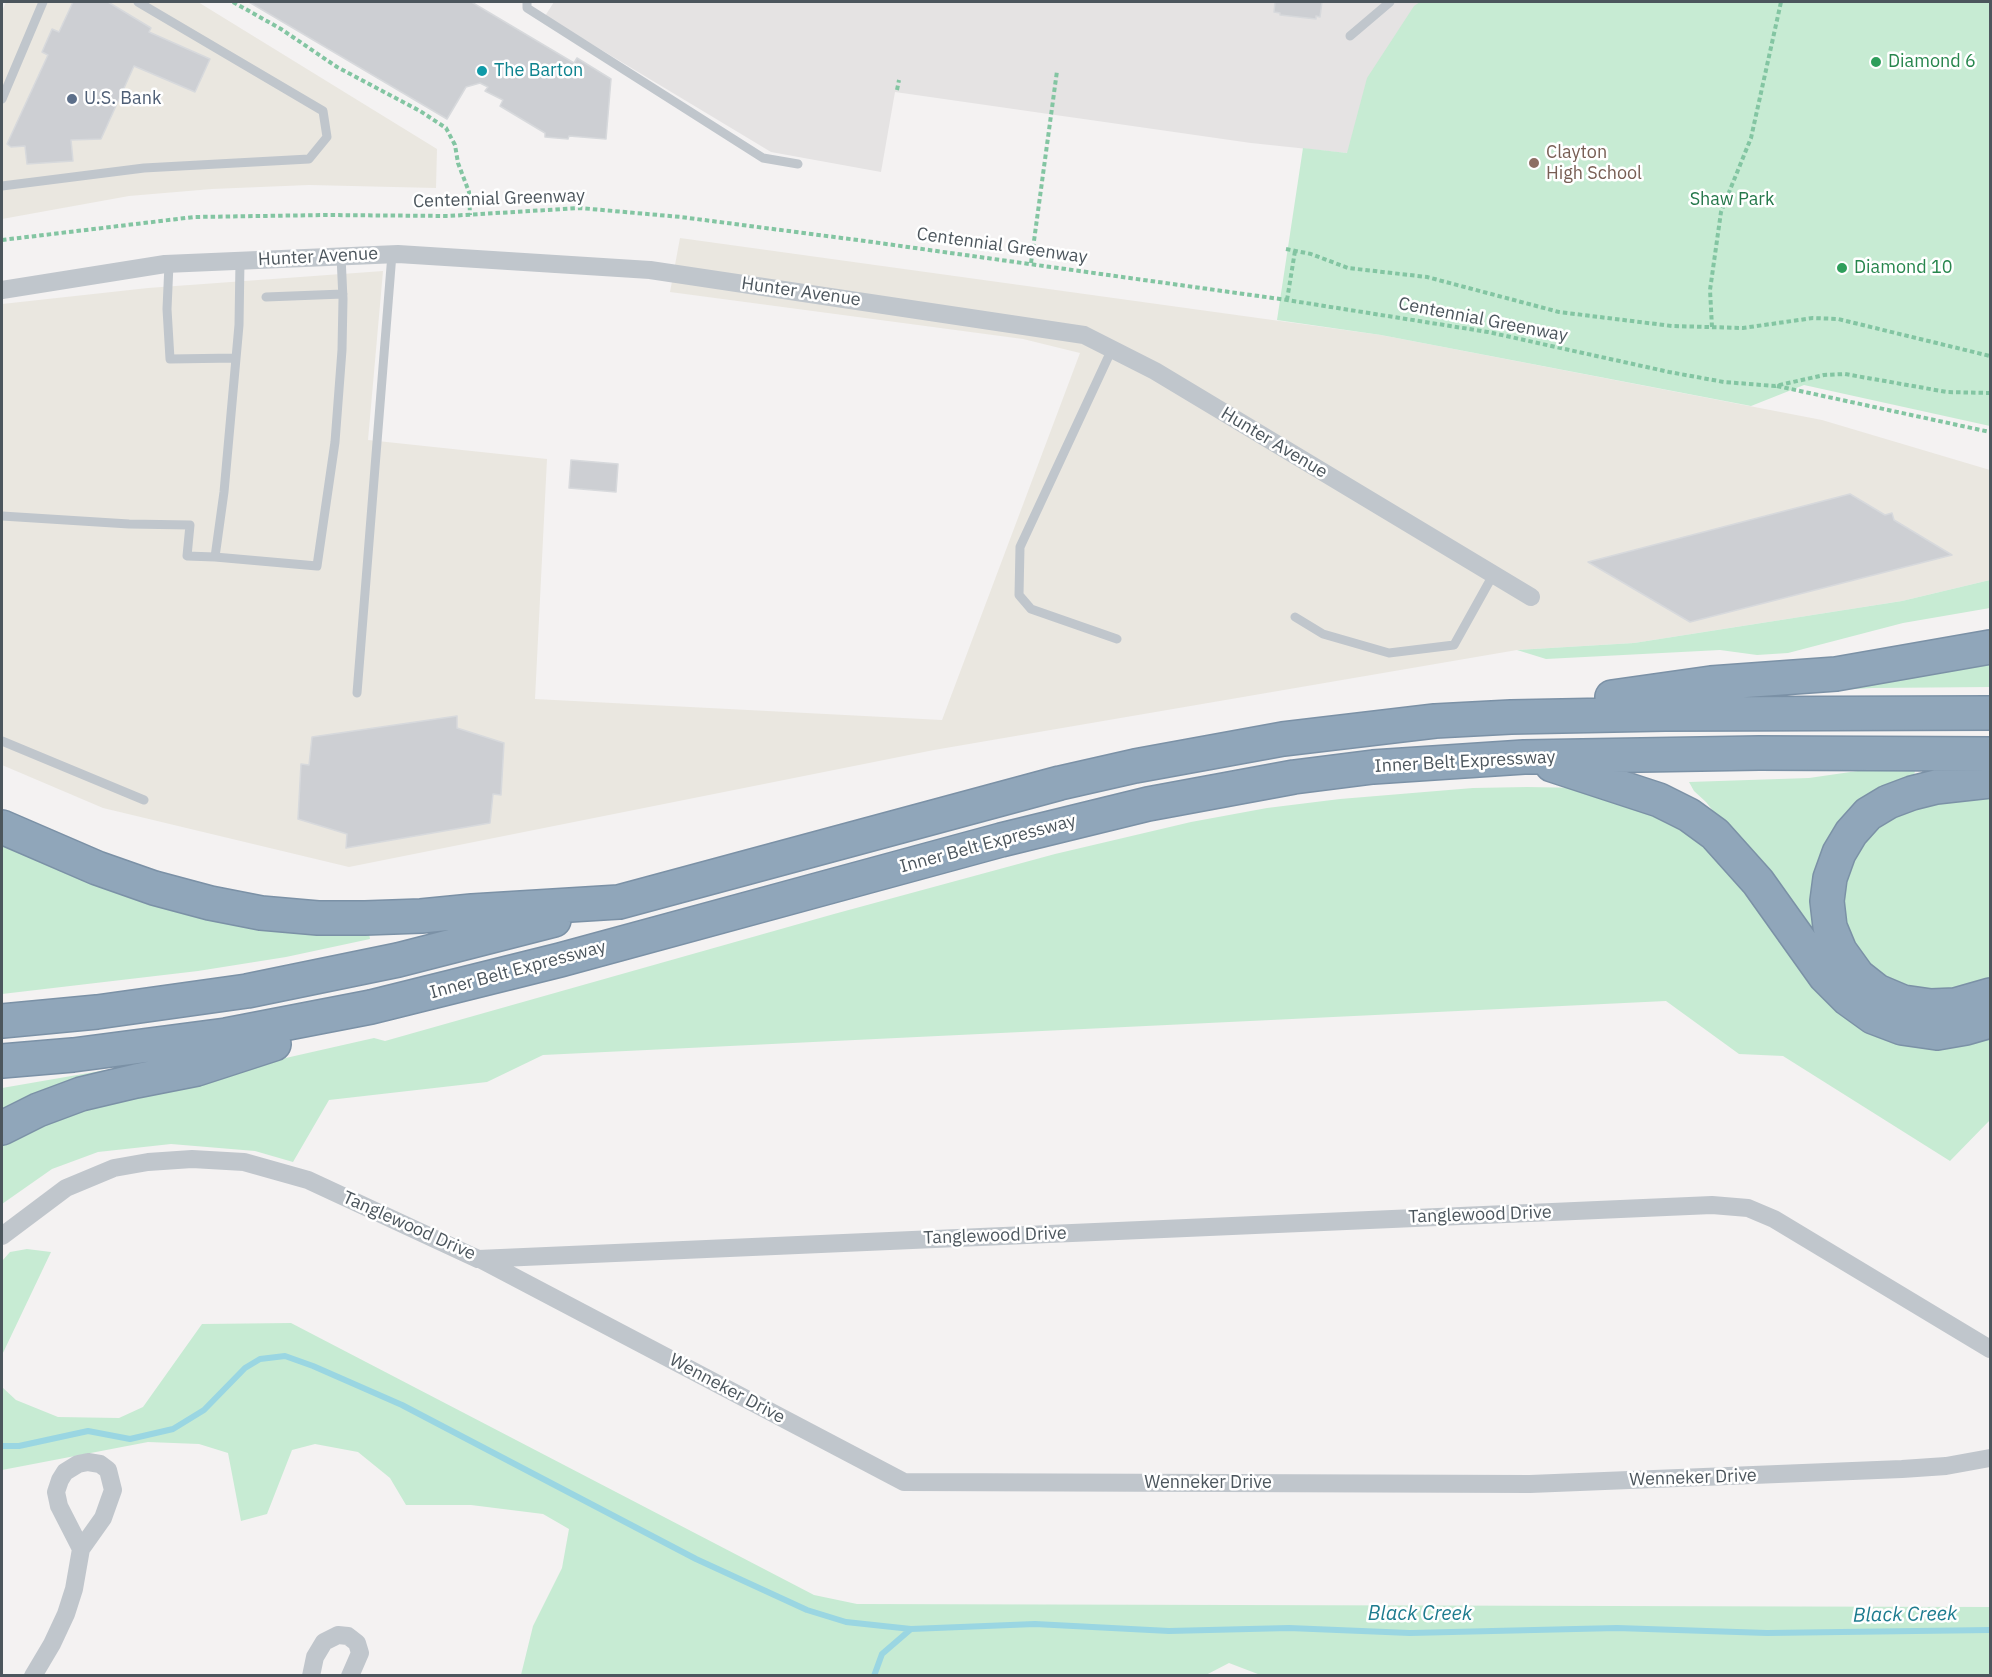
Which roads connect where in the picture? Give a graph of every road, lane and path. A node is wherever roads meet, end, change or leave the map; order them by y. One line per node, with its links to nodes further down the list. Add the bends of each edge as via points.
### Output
1 (43, 2): 11 (lane)
2 (138, 2): 13 (lane, via 323,111 327,137 309,159 144,168)
3 (233, 2): 14 (path, via 337,67 438,122 452,136 469,192)
4 (527, 2): 12 (lane, via 527,8 763,158)
5 (1390, 2): 7 (lane)
6 (1781, 2): 27 (path, via 1751,138 1721,212 1710,290)
7 (1350, 36)
8 (1057, 71): 21 (path)
9 (899, 80): 10 (path)
10 (897, 90)
11 (2, 99)
12 (798, 164)
13 (2, 186)
14 (470, 215): 15 (path, Centennial Greenway, via 194,217); 21 (path, Centennial Greenway, via 580,208 681,217)
15 (2, 240)
16 (1286, 249): 17 (path)
17 (1295, 251): 26 (path); 27 (path, via 1347,268 1427,277 1559,312)
18 (392, 254): 19 (street, Hunter Avenue); 28 (street, Hunter Avenue, via 650,270 1084,335); 41 (lane)
19 (341, 256): 20 (street, Hunter Avenue); 24 (lane)
20 (240, 261): 22 (street, Hunter Avenue); 30 (lane)
21 (1031, 263): 26 (path, Centennial Greenway)
22 (169, 264): 23 (street, Hunter Avenue); 30 (lane, via 170,359)
23 (2, 290)
24 (343, 294): 25 (lane); 35 (lane, via 335,442 317,566)
25 (266, 297)
26 (1287, 300): 31 (path, Centennial Greenway, via 1488,332 1724,382)
27 (1712, 327): 29 (path, via 1838,319)
28 (1112, 349): 36 (street, Hunter Avenue); 39 (lane, via 1020,547 1019,595 1031,609)
29 (1990, 356)
30 (236, 358): 35 (lane)
31 (1775, 386): 32 (path, Centennial Greenway, via 1845,374 1947,392); 33 (path)
32 (1990, 393)
33 (1990, 432)
34 (2, 516): 35 (lane, via 190,525 188,556)
35 (215, 557)
36 (1493, 575): 37 (street, Hunter Avenue); 38 (lane, via 1454,645 1389,653 1323,634)
37 (1531, 597)
38 (1295, 617)
39 (1117, 639)
40 (1990, 648): 43 (highway, via 1836,674 1711,683)
41 (357, 693)
42 (1990, 713): 43 (highway, via 1653,714)
43 (1435, 721): 50 (highway, via 1283,739 1134,766)
44 (2, 741): 48 (lane)
45 (1990, 754): 46 (highway, Inner Belt Expressway)
46 (1524, 757): 52 (highway, Inner Belt Expressway, via 1373,767 1148,804 991,842); 54 (highway, via 1659,800 1707,828 1758,882 1825,976 1873,1017 1902,1028 1937,1033)
47 (1990, 781): 51 (highway, via 1912,793 1868,814 1839,853 1827,901 1830,927 1840,951 1858,976 1877,991 1903,1002 1931,1006 1955,1005)
48 (144, 800)
49 (2, 827): 50 (highway, via 154,888 261,913 365,918)
50 (620, 902): 53 (highway, via 473,942 247,991)
51 (1990, 995)
52 (412, 998): 55 (highway, Inner Belt Expressway, via 226,1035); 56 (highway, via 197,1069 81,1094)
53 (2, 1021)
54 (1990, 1021)
55 (2, 1061)
56 (2, 1128)
57 (2, 1236): 58 (street, Tanglewood Drive, via 66,1188 114,1168 203,1160 244,1162 308,1180)
58 (478, 1259): 59 (street, Tanglewood Drive, via 1712,1205 1748,1208 1774,1219); 60 (street, Wenneker Drive, via 904,1482 1530,1484 1902,1469)
59 (1990, 1348)
60 (1990, 1458)
61 (81, 1549): 62 (street, via 66,1614)
62 (33, 1676)
63 (311, 1676): 64 (street, via 315,1657 324,1642 338,1635 357,1643 360,1653)
64 (350, 1676)

